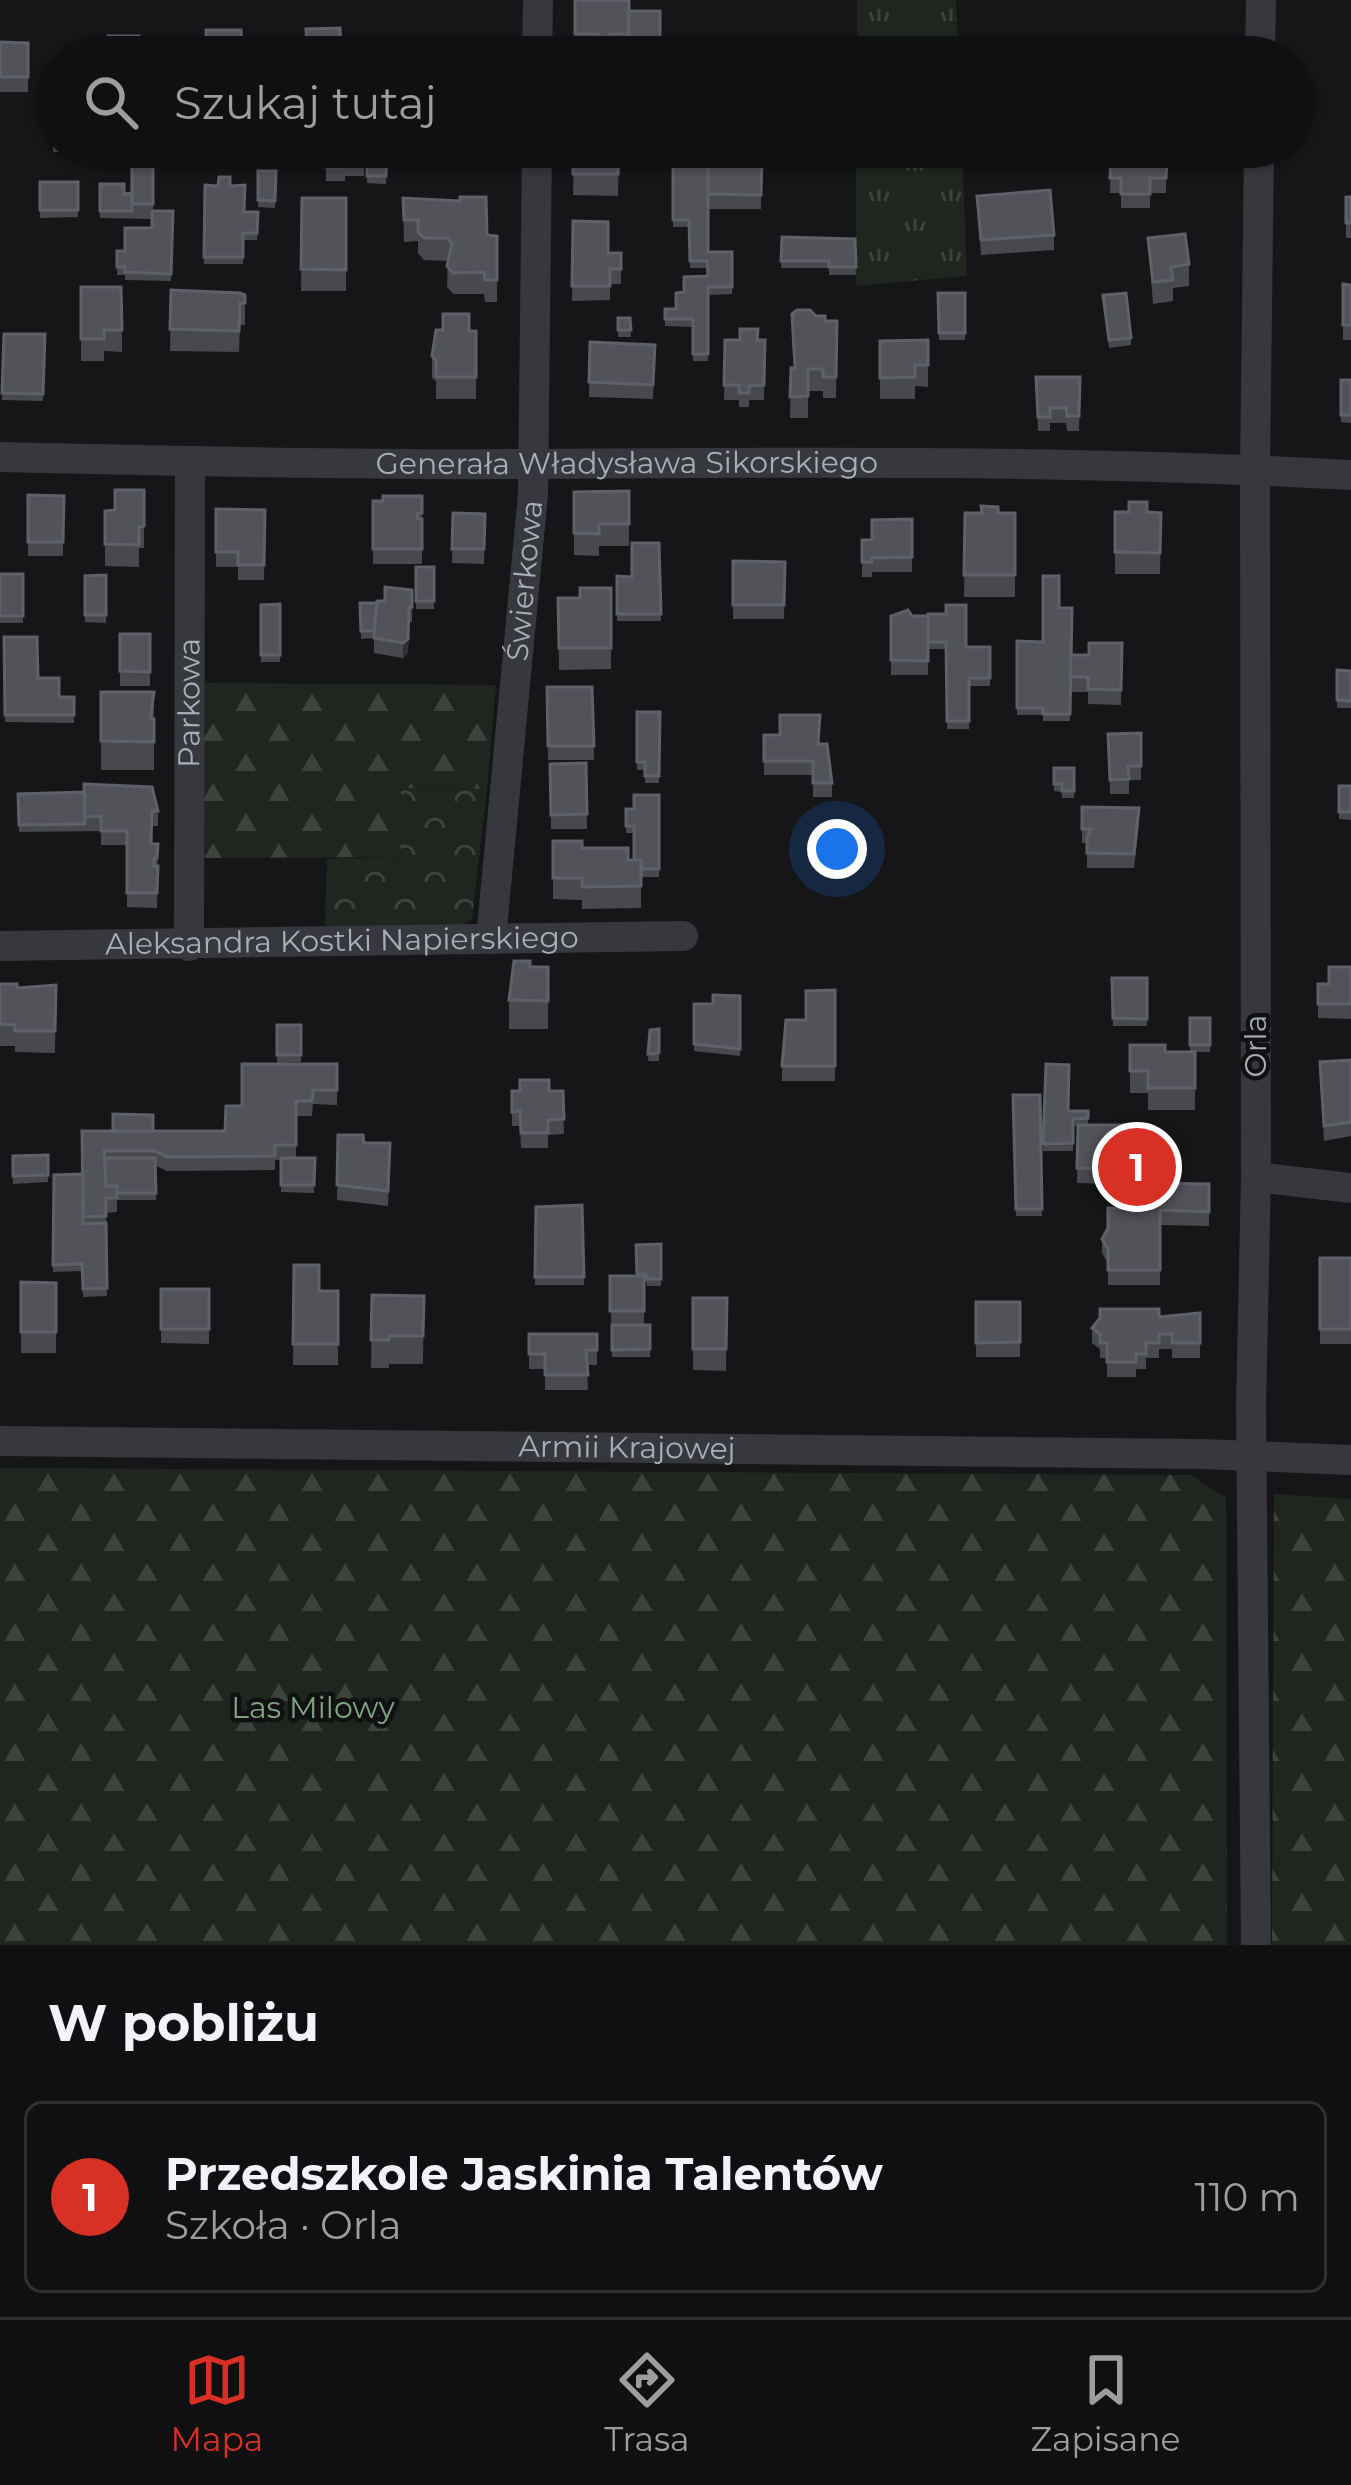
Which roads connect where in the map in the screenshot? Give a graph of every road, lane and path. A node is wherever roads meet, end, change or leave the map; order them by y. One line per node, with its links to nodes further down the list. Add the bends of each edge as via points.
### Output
1 (538, 0): 3 (street)
2 (1261, 0): 4 (street)
3 (538, 36)
4 (1260, 36)
5 (537, 168): 9 (street, Świerkowa)
6 (1259, 168): 10 (street, Orla)
7 (0, 457): 8 (street, Generała Władysława Sikorskiego)
8 (190, 461): 9 (street, Generała Władysława Sikorskiego); 15 (street, Parkowa)
9 (535, 464): 10 (street, Generała Władysława Sikorskiego); 13 (street, Świerkowa)
10 (1255, 470): 11 (street, Generała Władysława Sikorskiego); 16 (street, Orla)
11 (1351, 475)
12 (683, 936): 13 (street, Aleksandra Kostki Napierskiego)
13 (491, 939): 15 (street, Aleksandra Kostki Napierskiego)
14 (0, 946): 15 (street, Aleksandra Kostki Napierskiego)
15 (189, 946)
16 (1256, 1177): 17 (street); 19 (street, Orla)
17 (1351, 1188)
18 (0, 1442): 19 (street, Armii Krajowej)
19 (1252, 1455): 20 (street, Armii Krajowej); 21 (street, Orla)
20 (1351, 1460)
21 (1256, 1945)

